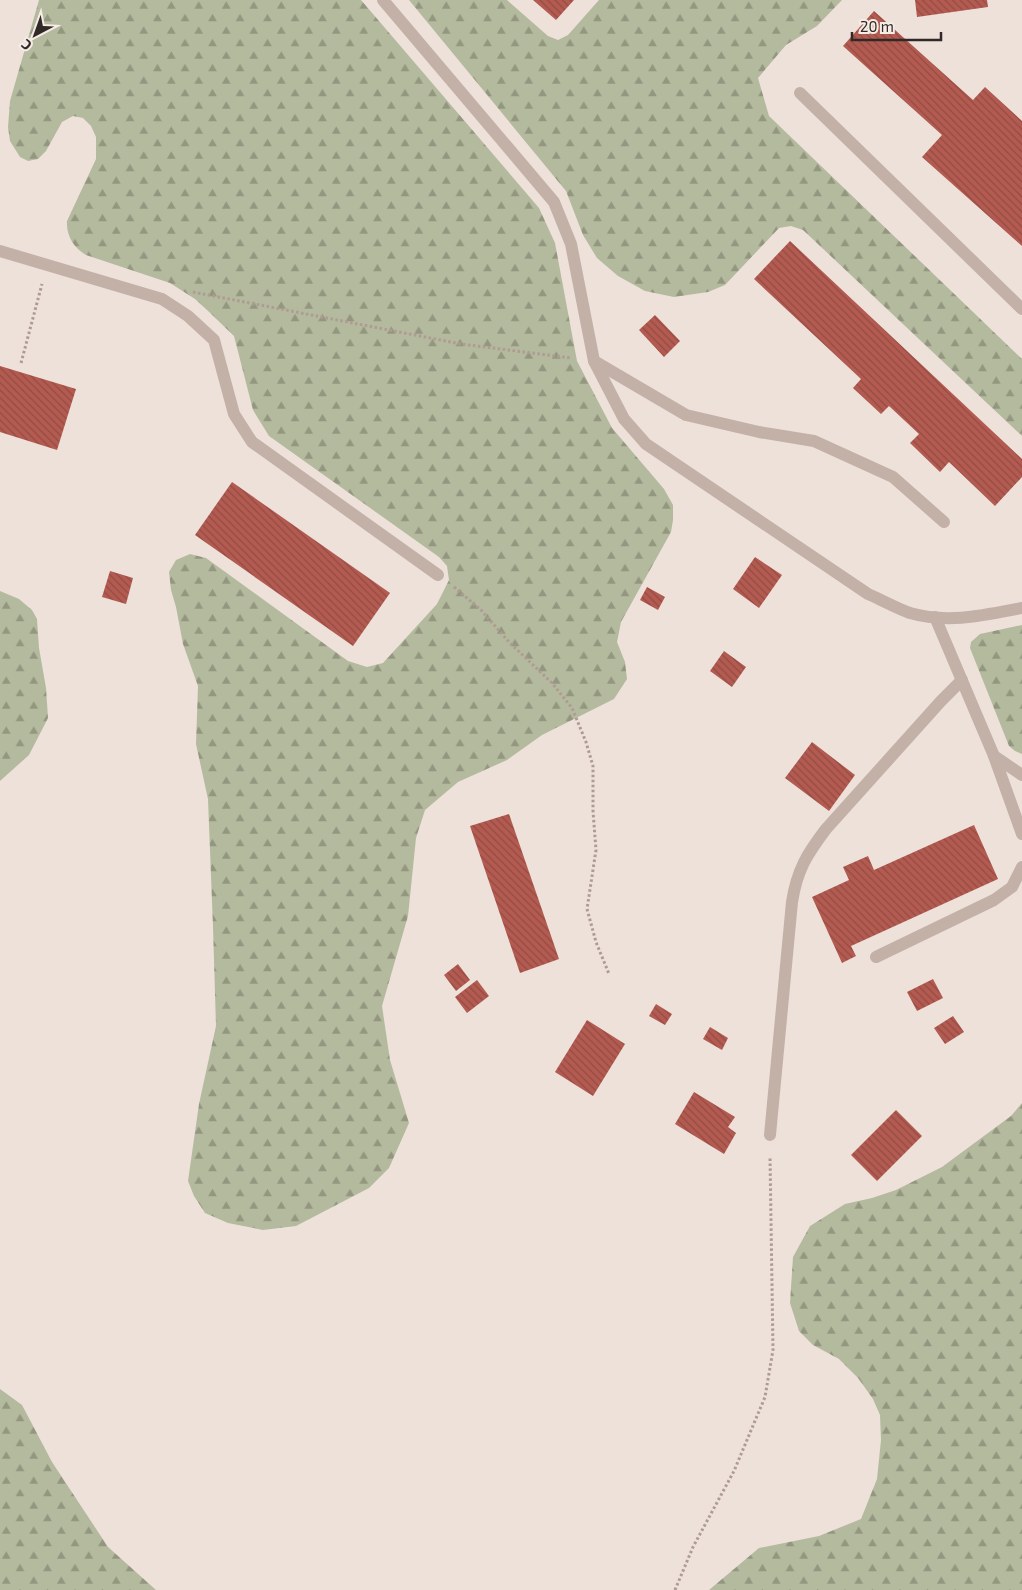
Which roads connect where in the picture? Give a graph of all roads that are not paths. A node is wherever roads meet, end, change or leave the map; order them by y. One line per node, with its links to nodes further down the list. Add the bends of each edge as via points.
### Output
1 (383, 0): 5 (street, via 554,202 572,244)
2 (800, 93): 4 (street)
3 (0, 251): 7 (street, via 162,299 188,316 214,340 234,414 252,442)
4 (1022, 309)
5 (594, 361): 6 (street, via 686,415 814,441 893,477); 9 (street, via 624,419 646,444 868,594 910,612)
6 (944, 522)
7 (438, 575)
8 (1022, 608): 9 (street, via 968,618)
9 (935, 617): 10 (street)
10 (962, 680): 11 (street); 16 (street, via 826,829 802,865 792,902)
11 (994, 756): 12 (street); 13 (street)
12 (1022, 775)
13 (1022, 834)
14 (1022, 867): 15 (street, via 1012,887 994,900)
15 (876, 957)
16 (770, 1135)

